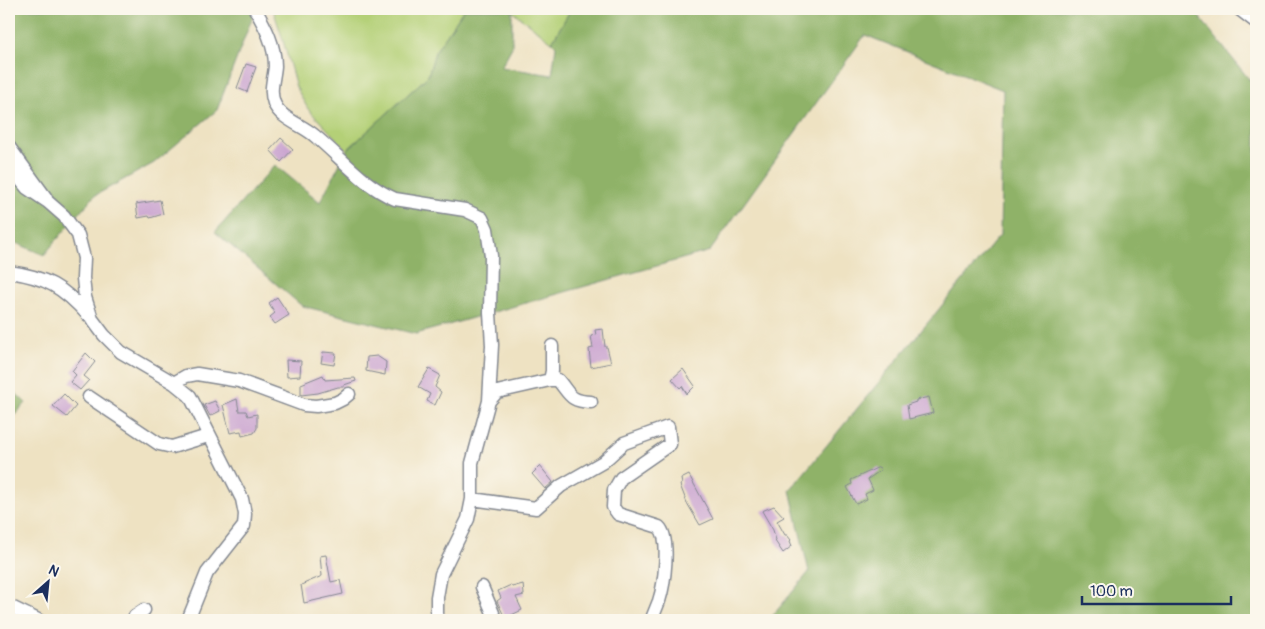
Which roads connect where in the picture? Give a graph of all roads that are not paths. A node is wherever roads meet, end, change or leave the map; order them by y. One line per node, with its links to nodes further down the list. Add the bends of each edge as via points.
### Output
1 (255, 9): 14 (street, via 270,40 275,64 271,92 274,105 281,113 314,135 351,171 385,195 465,210 482,218 487,228 491,256)
2 (1239, 9): 3 (street)
3 (1256, 22)
4 (9, 147): 6 (street)
5 (9, 166): 6 (street, via 27,188)
6 (48, 202): 8 (street, via 78,235 84,258 85,297)
7 (9, 272): 8 (street, via 28,274 53,283)
8 (92, 319): 11 (street, via 121,352)
9 (552, 346): 10 (street)
10 (550, 380): 14 (street, via 497,392); 15 (street, via 558,380 572,398)
11 (174, 382): 12 (street, via 197,374 239,381 304,405 316,406 344,400); 16 (street, via 190,396)
12 (349, 394)
13 (89, 397): 16 (street, via 159,444 172,447)
14 (489, 401): 17 (street, via 472,463)
15 (590, 402)
16 (208, 436): 23 (street, via 242,500 244,526 207,573)
17 (472, 499): 24 (street, via 468,518 441,574); 26 (street, via 536,508 562,486 603,462 624,443 668,426 670,444 621,478 614,490 613,507 618,514 663,531 665,569 660,600 653,616)
18 (482, 587): 25 (street, via 493,612)
19 (9, 606): 21 (street)
20 (144, 610): 22 (street)
21 (36, 620)
22 (133, 620)
23 (188, 620)
24 (438, 620)
25 (491, 620)
26 (655, 620)

